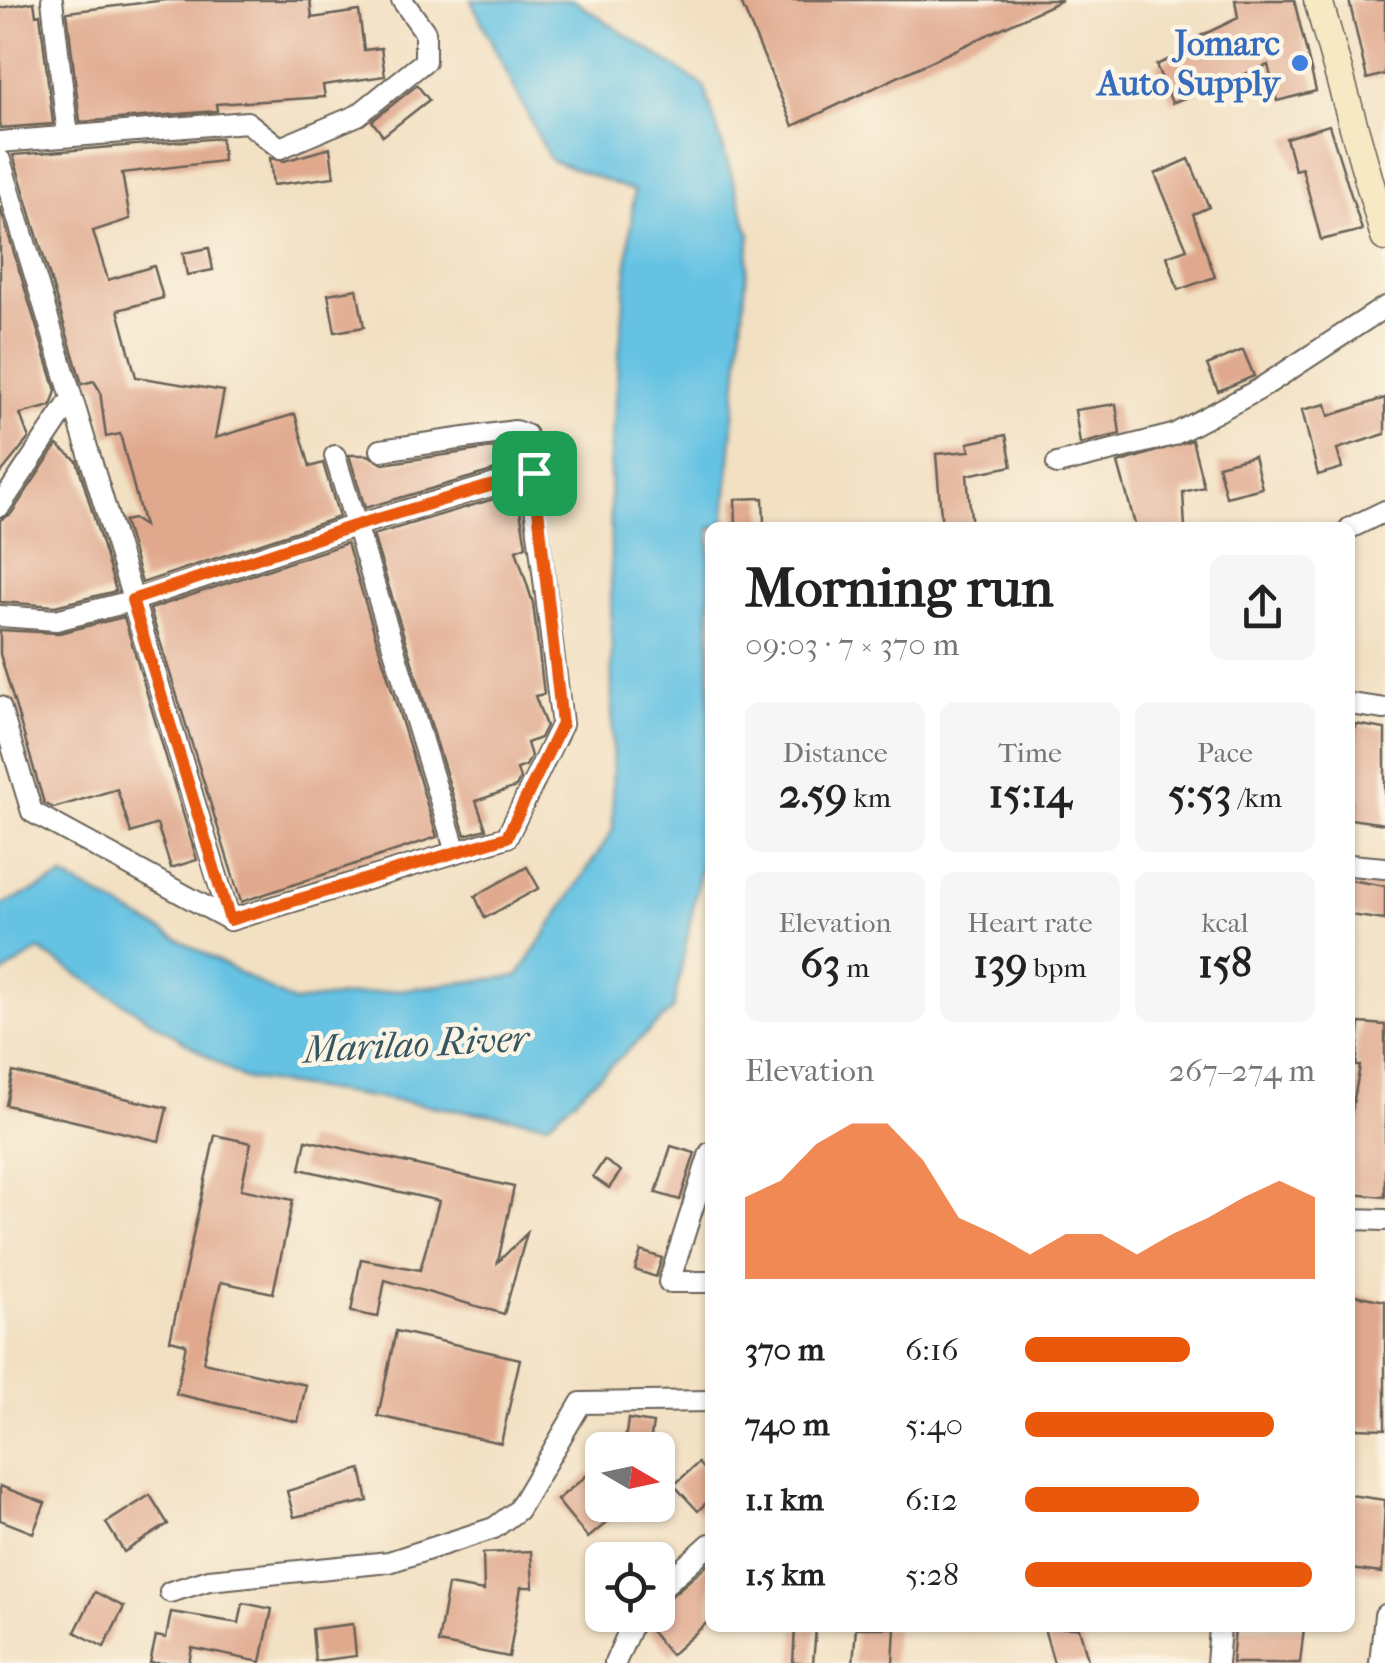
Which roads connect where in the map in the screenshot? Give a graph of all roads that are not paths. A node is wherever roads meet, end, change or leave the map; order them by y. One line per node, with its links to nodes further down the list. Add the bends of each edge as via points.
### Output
1 (52, 0): 4 (street)
2 (402, 0): 4 (street, via 426,32 425,61 358,115 280,148 247,122)
3 (1318, 0): 7 (main road)
4 (68, 136): 5 (street)
5 (0, 142)
6 (0, 160): 9 (street)
7 (1385, 237)
8 (1385, 307): 12 (street, via 1258,390 1173,435)
9 (70, 400): 14 (street); 18 (street)
10 (381, 450): 13 (street, via 522,431)
11 (335, 456): 17 (street)
12 (1057, 464)
13 (534, 473): 17 (street); 23 (street, via 562,724 507,837)
14 (0, 506)
15 (1385, 510): 16 (street)
16 (1355, 525)
17 (354, 526): 18 (street); 23 (street)
18 (132, 600): 19 (street, via 56,620); 26 (street)
19 (0, 616)
20 (1355, 705): 22 (street)
21 (0, 707): 26 (street, via 32,812)
22 (1385, 708)
23 (456, 852): 26 (street)
24 (1355, 865): 25 (street)
25 (1385, 868)
26 (230, 920)
27 (705, 1184): 28 (street)
28 (701, 1209): 31 (street, via 670,1282)
29 (1355, 1218): 30 (street)
30 (1385, 1220)
31 (705, 1282)
32 (705, 1400): 35 (street, via 581,1403 518,1510 494,1528 389,1562 209,1580)
33 (705, 1549): 34 (street)
34 (675, 1576)
35 (170, 1592)
36 (1385, 1615): 41 (street)
37 (629, 1632): 39 (street)
38 (1220, 1632): 40 (street)
39 (615, 1663)
40 (1217, 1663)
41 (1380, 1663)

